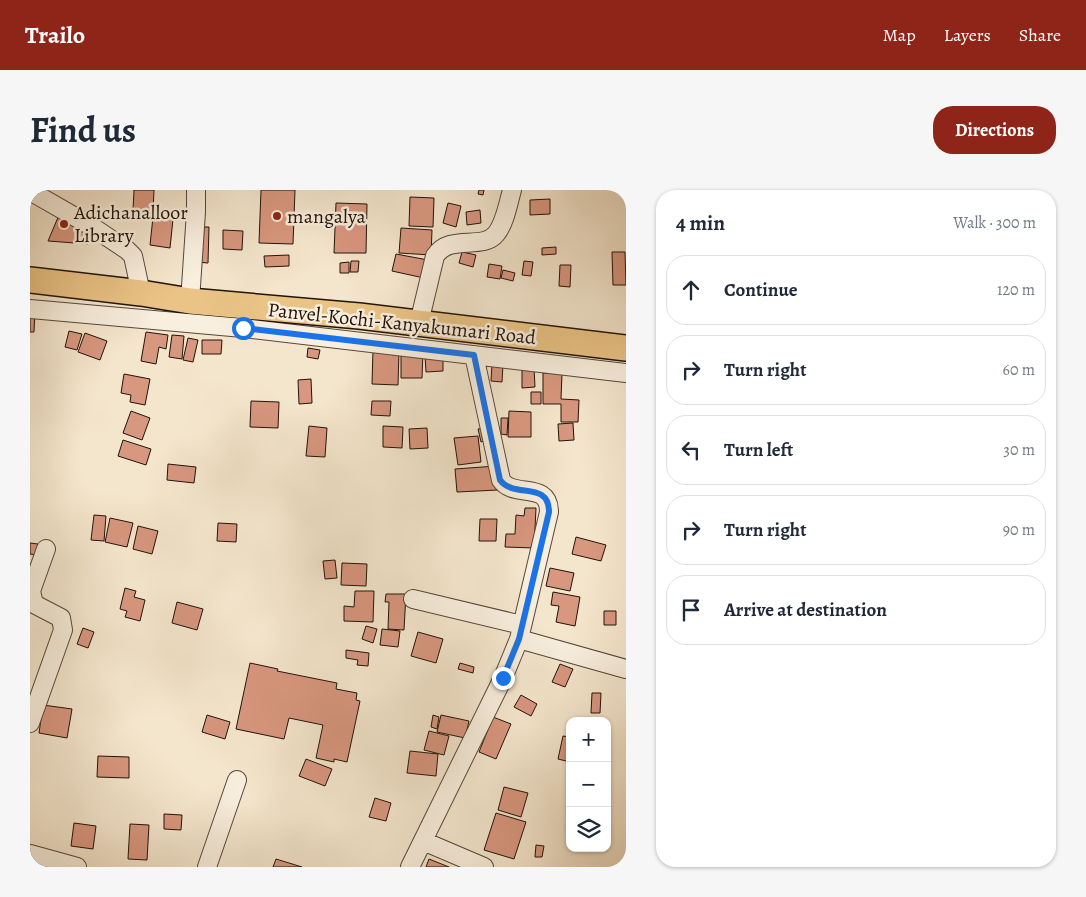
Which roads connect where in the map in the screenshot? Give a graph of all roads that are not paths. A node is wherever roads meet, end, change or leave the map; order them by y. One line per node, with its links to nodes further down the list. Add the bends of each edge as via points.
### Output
1 (196, 190): 6 (street)
2 (512, 190): 8 (street, via 494,236 488,240 443,246 435,256)
3 (30, 191): 5 (street, via 127,250 133,256)
4 (30, 280): 5 (highway, Panvel-Kochi-Kanyakumari Road)
5 (141, 293): 6 (highway, Panvel-Kochi-Kanyakumari Road)
6 (190, 301): 8 (highway, Panvel-Kochi-Kanyakumari Road)
7 (30, 309): 10 (street, via 243,328)
8 (419, 323): 9 (highway, Panvel-Kochi-Kanyakumari Road)
9 (626, 348)
10 (474, 355): 11 (street); 14 (street, via 500,480 510,489 540,494 549,505)
11 (626, 373)
12 (46, 549): 16 (street, via 31,596 34,604 61,618 63,630)
13 (413, 598): 14 (street)
14 (521, 632): 15 (street); 18 (street, via 503,678)
15 (626, 669)
16 (30, 723)
17 (237, 780): 21 (street)
18 (423, 841): 22 (street); 23 (street)
19 (30, 854): 20 (street)
20 (77, 867)
21 (207, 867)
22 (410, 867)
23 (484, 867)

